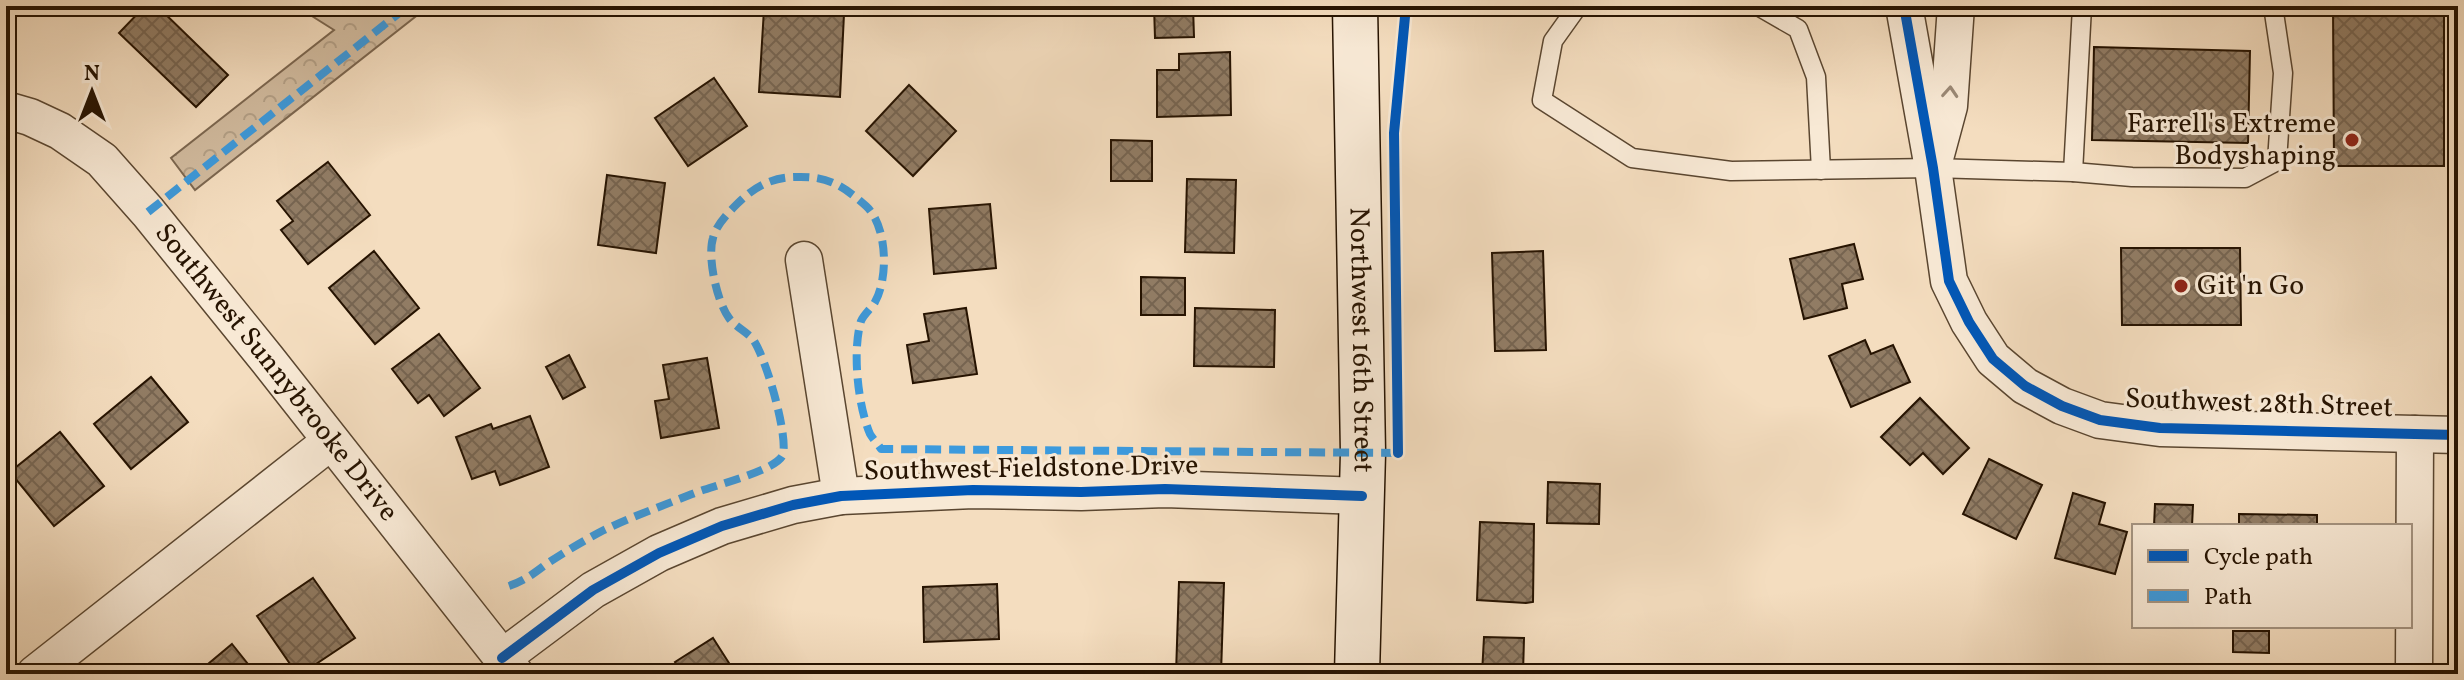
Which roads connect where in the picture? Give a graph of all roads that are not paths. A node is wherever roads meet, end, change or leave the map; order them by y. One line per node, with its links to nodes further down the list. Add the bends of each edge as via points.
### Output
1 (1355, 6): 17 (main road, Northwest 16th Street)
2 (1578, 6): 10 (lane, via 1553,41 1542,100 1632,158 1731,171)
3 (1758, 6): 10 (lane, via 1798,29 1816,77)
4 (1904, 6): 9 (street, Southwest 28th Street)
5 (1956, 6): 9 (street, one-way to 5, via 1949,106)
6 (2097, 6): 11 (lane, via 2082,7)
7 (2273, 6): 11 (lane, via 2283,73 2277,161 2245,178)
8 (6, 110): 15 (street, Southwest Sunnybrooke Drive, via 60,131 102,160)
9 (1933, 168): 10 (lane); 11 (lane); 13 (street, Southwest 28th Street, via 1949,281 1993,359 2025,386 2100,420 2160,428)
10 (1821, 170)
11 (2073, 172)
12 (804, 260): 16 (street)
13 (2415, 434): 14 (street, Southwest 28th Street); 21 (street)
14 (2458, 435)
15 (331, 441): 18 (street, Southwest Sunnybrooke Drive); 19 (street)
16 (841, 496): 17 (street, Southwest Fieldstone Drive, via 1165,489); 18 (street, Southwest Fieldstone Drive, via 722,526 659,553 593,590)
17 (1362, 496): 20 (main road, Northwest 16th Street)
18 (508, 666)
19 (35, 674)
20 (1357, 674)
21 (2414, 674)

